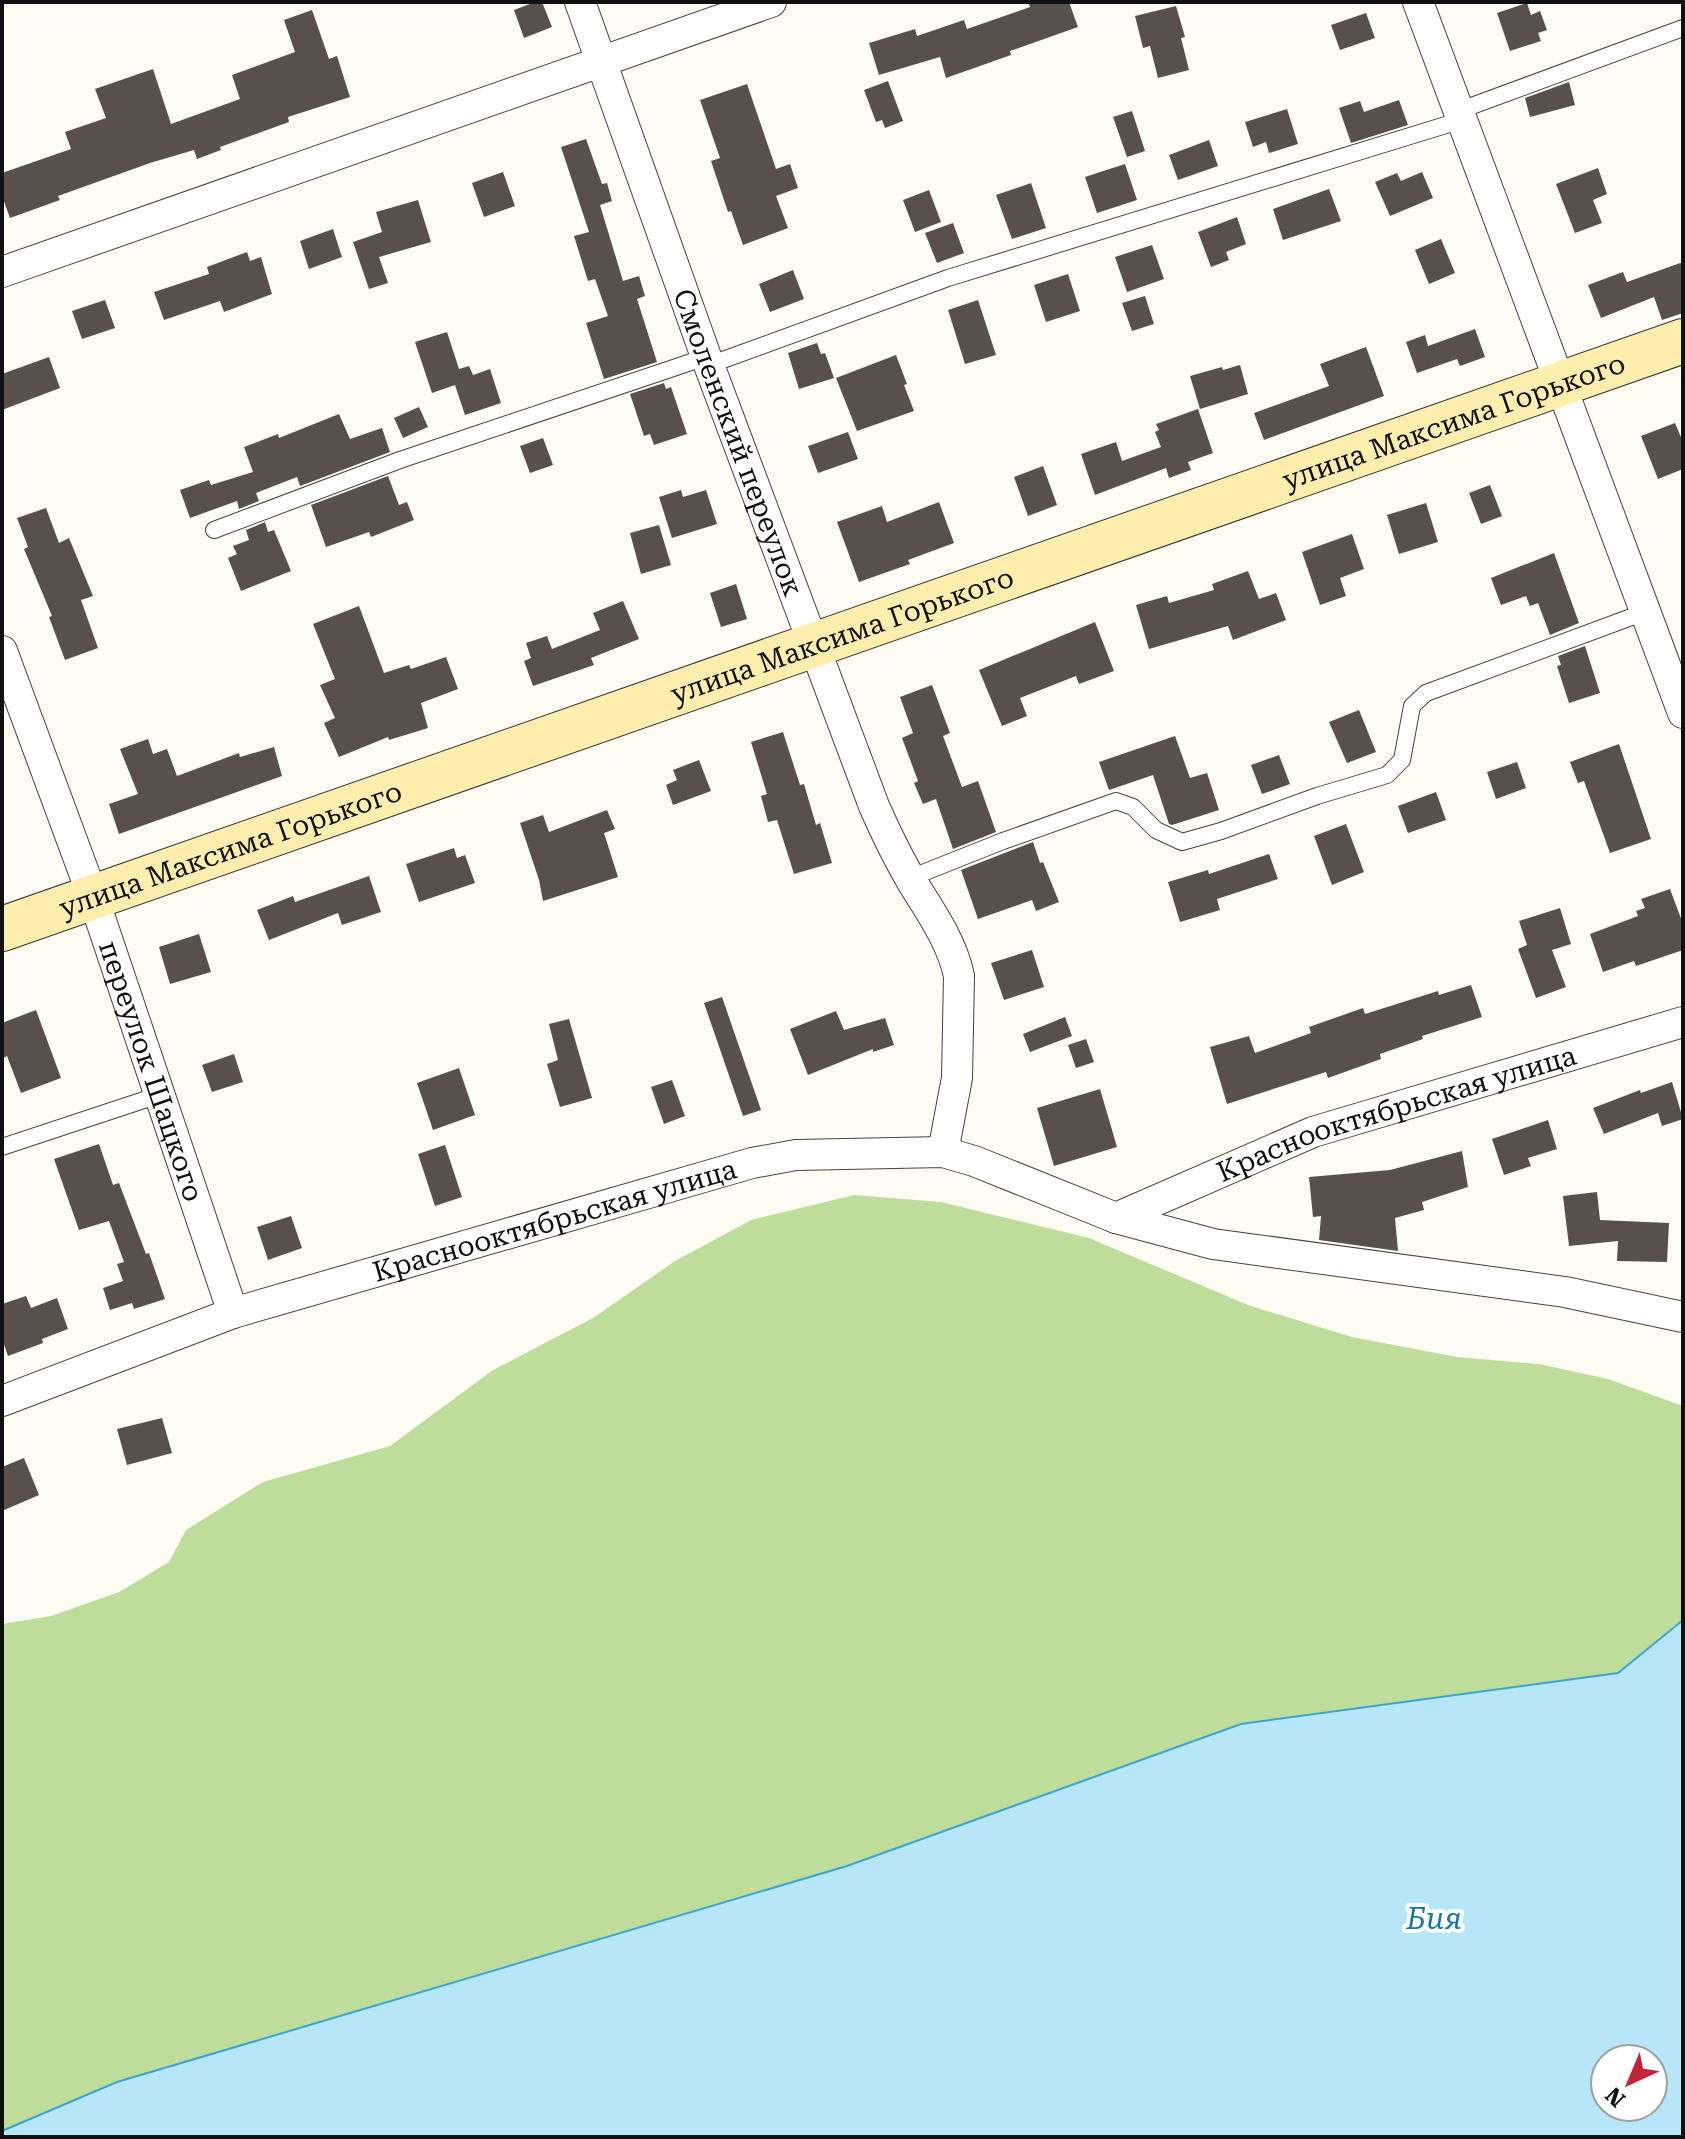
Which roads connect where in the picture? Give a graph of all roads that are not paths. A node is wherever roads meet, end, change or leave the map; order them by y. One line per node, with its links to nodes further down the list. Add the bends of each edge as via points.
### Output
1 (580, 2): 5 (street, Смоленский переулок)
2 (771, 2): 5 (street)
3 (1418, 2): 6 (street)
4 (1683, 28): 6 (lane)
5 (601, 62): 7 (street); 9 (street, Смоленский переулок)
6 (1460, 116): 9 (lane, via 1360,153 948,278); 10 (street)
7 (2, 272)
8 (1683, 341): 10 (main road, улица Максима Горького)
9 (708, 361): 11 (lane, via 400,460); 13 (street, Смоленский переулок)
10 (1559, 384): 12 (street); 13 (main road, улица Максима Горького)
11 (214, 530)
12 (1645, 612): 15 (street); 16 (lane, via 1426,693 1412,706 1402,760 1387,775 1182,842 1116,801)
13 (813, 645): 16 (street, Смоленский переулок, via 874,806); 17 (main road, улица Максима Горького)
14 (2, 651): 17 (street, переулок Шацкого)
15 (1683, 713)
16 (910, 878): 22 (street, Смоленский переулок, via 946,939 959,976 957,1078)
17 (93, 897): 18 (main road, улица Максима Горького); 20 (street, переулок Шацкого)
18 (2, 929)
19 (1683, 1022): 23 (street, Краснооктябрьская улица, via 1313,1132)
20 (159, 1095): 21 (lane); 24 (street, переулок Шацкого)
21 (2, 1147)
22 (943, 1152): 23 (street, Краснооктябрьская улица); 24 (street, Краснооктябрьская улица, via 796,1155 752,1163)
23 (1116, 1218): 25 (street, Краснооктябрьская улица, via 1213,1244 1565,1292)
24 (233, 1313): 26 (street, Краснооктябрьская улица)
25 (1683, 1317)
26 (2, 1401)

